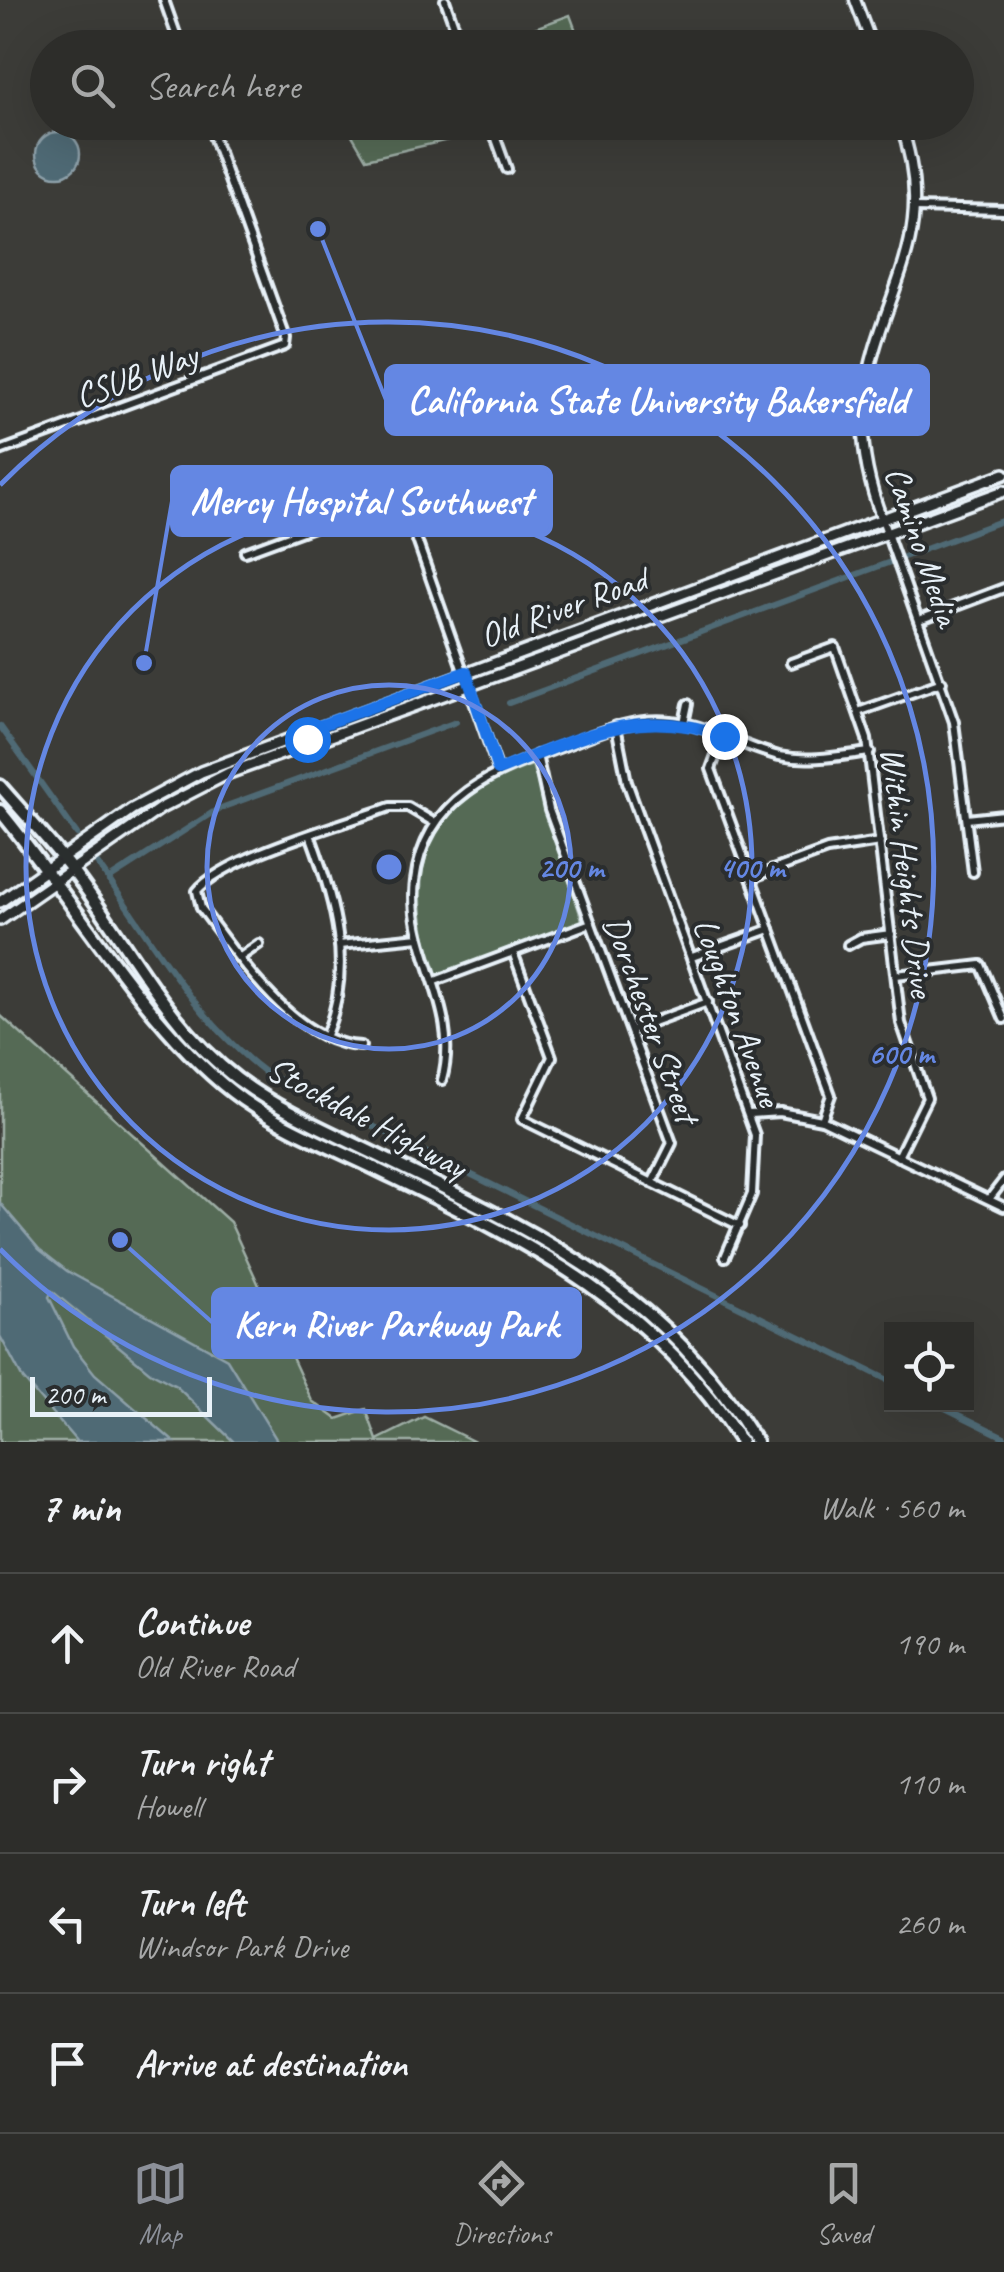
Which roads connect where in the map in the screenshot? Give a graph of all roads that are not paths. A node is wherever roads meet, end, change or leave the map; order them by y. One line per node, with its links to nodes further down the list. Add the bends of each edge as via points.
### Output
1 (164, 0): 4 (street)
2 (445, 0): 5 (street)
3 (856, 0): 6 (street)
4 (175, 30)
5 (456, 30)
6 (867, 30)
7 (214, 140): 13 (street, CSUB Way, via 286,343)
8 (497, 140): 10 (street)
9 (905, 140): 11 (street, Camino Media)
10 (507, 168)
11 (915, 208): 12 (street); 16 (street, Camino Media, via 908,260 872,363 863,413 866,466)
12 (1004, 210)
13 (0, 452)
14 (1004, 474): 16 (main road, Old River Road)
15 (1004, 491): 17 (main road, Old River Road)
16 (882, 519): 17 (street, Camino Media); 22 (main road, Old River Road)
17 (888, 534): 20 (street, Camino Media); 24 (main road, Old River Road)
18 (245, 552): 22 (street, via 401,495)
19 (1003, 591): 20 (street)
20 (919, 620): 23 (street, Camino Media)
21 (791, 664): 26 (street, Within Heights Drive, via 834,648)
22 (466, 672): 24 (street); 29 (main road, Old River Road)
23 (942, 682): 26 (street); 38 (street, Camino Media)
24 (472, 687): 33 (main road, Old River Road); 34 (street)
25 (688, 704): 27 (street)
26 (858, 712): 31 (street, Within Heights Drive)
27 (684, 723): 28 (street); 30 (street)
28 (616, 726): 32 (street); 58 (street, Loughton Avenue, via 628,782)
29 (308, 730): 33 (main road, via 305,741); 42 (main road, Old River Road, via 177,783)
30 (724, 736): 31 (street, via 793,758); 46 (street, via 711,769)
31 (870, 752): 41 (street, Within Heights Drive)
32 (537, 755): 34 (street); 50 (street, Dorchester Street, via 549,810)
33 (264, 761): 44 (main road, Old River Road, via 183,795)
34 (498, 770): 39 (street, via 463,791)
35 (0, 789): 42 (main road, Stockdale Highway)
36 (0, 811): 43 (main road, Stockdale Highway)
37 (1004, 815): 38 (street)
38 (967, 819): 45 (street, Camino Media)
39 (435, 823): 40 (street, via 400,805); 53 (street, via 415,878)
40 (310, 837): 55 (street, via 334,904); 59 (street, via 234,865 198,891 201,908)
41 (880, 842): 46 (street, via 827,850); 52 (street, Within Heights Drive)
42 (63, 858): 43 (main road, Old River Road); 44 (main road, Stockdale Highway)
43 (47, 869): 47 (main road, Stockdale Highway); 48 (main road, Old River Road)
44 (71, 870): 47 (main road, Old River Road); 66 (main road, Stockdale Highway)
45 (973, 872)
46 (751, 878): 51 (street)
47 (56, 880): 49 (main road, Old River Road); 62 (main road, Stockdale Highway)
48 (0, 902)
49 (0, 920)
50 (591, 923): 57 (street); 65 (street, Dorchester Street)
51 (770, 929): 58 (street); 71 (street, via 832,1095)
52 (891, 934): 56 (street); 60 (street, Within Heights Drive)
53 (419, 936): 55 (street); 61 (street)
54 (259, 944): 59 (street)
55 (339, 944): 67 (street, via 340,988)
56 (848, 945)
57 (513, 952): 61 (street); 74 (street, via 552,1057 522,1119)
58 (692, 957): 63 (street, Loughton Avenue)
59 (239, 958): 67 (street, via 282,1006)
60 (896, 975): 64 (street, via 981,965); 72 (street, Within Heights Drive, via 904,1036 927,1098)
61 (435, 980): 69 (street, via 448,1028)
62 (133, 984): 66 (main road, via 146,988); 76 (main road, Stockdale Highway, via 197,1060 244,1100)
63 (708, 1002): 65 (street); 70 (street, Loughton Avenue)
64 (1004, 1018)
65 (630, 1030): 74 (street, Dorchester Street, via 672,1142)
66 (189, 1031): 78 (main road, Stockdale Highway, via 267,1099)
67 (326, 1035): 68 (street)
68 (361, 1046)
69 (442, 1080)
70 (750, 1114): 71 (street); 79 (street, Loughton Avenue, via 757,1166)
71 (822, 1120): 72 (street)
72 (898, 1157): 75 (street)
73 (1004, 1180): 75 (street)
74 (652, 1183): 79 (street)
75 (990, 1198): 77 (street)
76 (438, 1200): 78 (main road, via 444,1196); 81 (main road, Stockdale Highway, via 540,1250 601,1290)
77 (1004, 1207)
78 (505, 1218): 82 (main road, Stockdale Highway, via 570,1252 640,1304 706,1370)
79 (740, 1226): 80 (street, Loughton Avenue)
80 (724, 1257)
81 (695, 1378): 82 (main road, via 707,1382); 83 (main road, Stockdale Highway)
82 (754, 1438)
83 (741, 1442)

